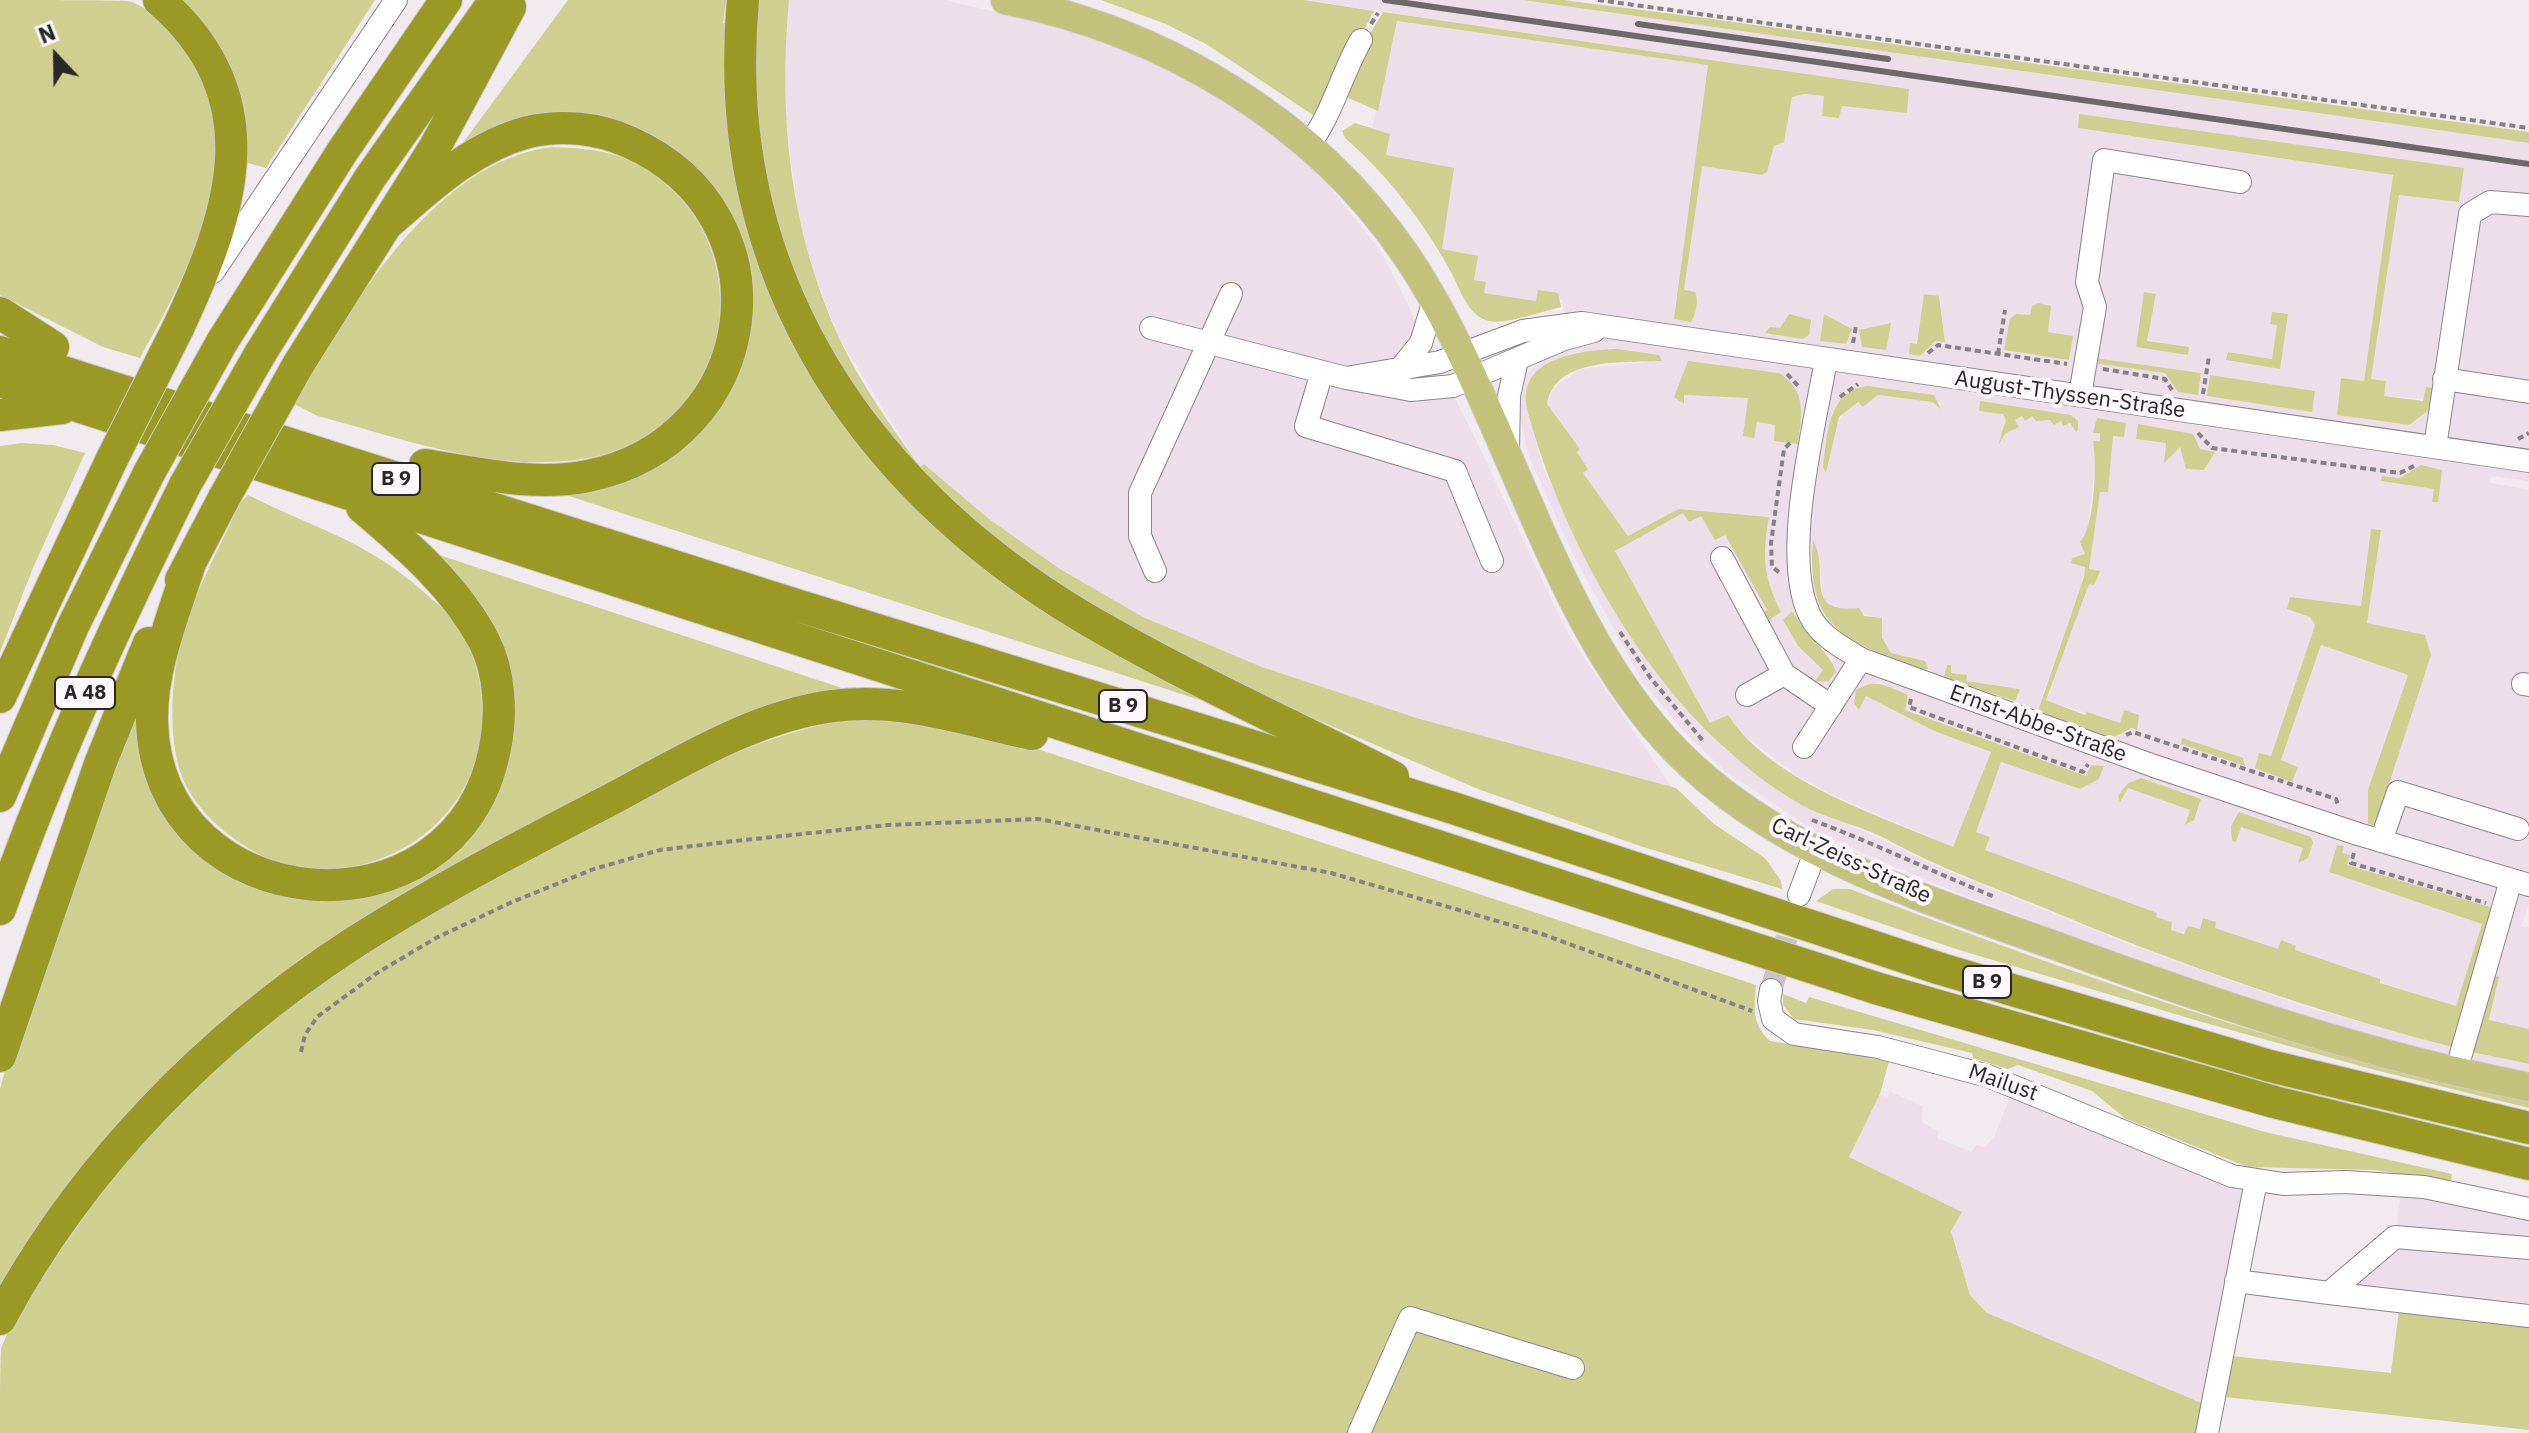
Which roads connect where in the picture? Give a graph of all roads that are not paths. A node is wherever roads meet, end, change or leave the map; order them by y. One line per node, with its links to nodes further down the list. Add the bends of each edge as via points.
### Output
1 (159, 0): 16 (highway, via 204,47 228,107 230,179)
2 (396, 0): 16 (street)
3 (514, 0): 7 (highway)
4 (1005, 0): 9 (main road, Carl-Zeiss-Straße, via 1087,22 1185,64 1248,101)
5 (445, 1): 52 (highway, A 48, bridge, via 222,342 73,626)
6 (742, 12): 53 (highway, via 744,131 752,191 770,256 815,356 884,455 958,528 1015,573 1105,630)
7 (491, 16): 12 (highway, via 435,147); 59 (highway, A 48, bridge, via 370,178 185,485 60,750)
8 (1361, 40): 9 (street, via 1321,130)
9 (1308, 146): 14 (main road, Carl-Zeiss-Straße, via 1374,213)
10 (2240, 182): 32 (street, via 2104,160 2087,282 2095,307)
11 (2529, 205): 29 (street, via 2490,202 2470,214)
12 (387, 224): 38 (highway, via 469,157 502,141 564,128 595,131 646,149 689,183 721,229 737,286 734,346 713,393 671,441 645,456 586,477 548,480); 42 (highway, bridge, via 298,365)
13 (1231, 294): 20 (street)
14 (1434, 300): 25 (main road, Carl-Zeiss-Straße); 26 (street, via 1421,343)
15 (0, 313): 21 (highway)
16 (184, 315): 48 (highway, bridge)
17 (1151, 328): 20 (street)
18 (1611, 328): 23 (street, August-Thyssen-Straße, via 1575,335); 24 (street, August-Thyssen-Straße); 25 (street, August-Thyssen-Straße, via 1582,323 1543,326)
19 (0, 330): 21 (highway)
20 (1208, 343): 27 (street); 43 (street, via 1140,493 1140,536)
21 (53, 347): 38 (highway)
22 (0, 352): 44 (highway, B 9)
23 (1517, 360): 25 (street, August-Thyssen-Straße); 36 (street, via 1509,396)
24 (1826, 360): 32 (street, August-Thyssen-Straße); 45 (street, Ernst-Abbe-Straße, via 1797,572 1805,606 1820,630)
25 (1468, 367): 26 (street); 28 (street, via 1443,388 1411,390); 36 (main road, Carl-Zeiss-Straße)
26 (1400, 369): 28 (street)
27 (1322, 372): 28 (street); 41 (street, via 1306,426 1455,471)
28 (1346, 378)
29 (2444, 379): 31 (street); 35 (street)
30 (0, 381): 33 (highway, B 9)
31 (2529, 392)
32 (2080, 395): 35 (street, August-Thyssen-Straße)
33 (85, 408): 34 (highway); 39 (highway, B 9)
34 (5, 415)
35 (2428, 455): 37 (street, August-Thyssen-Straße)
36 (1508, 456): 56 (main road, Carl-Zeiss-Straße, via 1578,609 1641,709 1717,788)
37 (2529, 461)
38 (425, 465): 44 (highway, via 694,554 758,581)
39 (351, 497): 42 (highway, via 444,583 486,644 495,677 498,732 484,787 451,834 405,869 339,887 271,879 237,864 185,818 168,786 152,724 161,653); 50 (highway, B 9)
40 (1722, 558): 46 (street)
41 (1492, 561)
42 (190, 563): 62 (highway, via 122,706)
43 (1155, 571)
44 (793, 604): 53 (highway, B 9)
45 (1861, 659): 49 (street); 55 (street, Ernst-Abbe-Straße, via 2121,755)
46 (1784, 674): 47 (street); 49 (street)
47 (1747, 695)
48 (0, 697)
49 (1831, 706): 51 (street)
50 (1107, 738): 65 (highway, B 9, via 1893,993 2274,1102); 72 (highway, via 1043,736 914,706 829,706 733,738 595,808 351,945 226,1039 102,1168 41,1250)
51 (1804, 747)
52 (0, 796)
53 (1453, 808): 64 (highway, B 9, via 1954,973 2270,1066)
54 (2518, 829): 55 (street, via 2398,792)
55 (2381, 841): 57 (street, Ernst-Abbe-Straße)
56 (1816, 850): 58 (street); 63 (main road, Carl-Zeiss-Straße, via 1965,912 2214,1003 2401,1058)
57 (2520, 882): 61 (street, via 2503,908)
58 (1799, 895)
59 (0, 909)
60 (1771, 990): 66 (street, Mailust, via 1773,1019 1794,1034 1878,1047 1988,1076 2232,1176)
61 (2461, 1054)
62 (0, 1056)
63 (2529, 1087)
64 (2529, 1128)
65 (2529, 1164)
66 (2256, 1181): 67 (street, Mailust, via 2424,1187); 69 (street)
67 (2529, 1209)
68 (2529, 1248): 70 (street, via 2395,1237)
69 (2236, 1281): 70 (street); 75 (street)
70 (2329, 1293): 71 (street)
71 (2529, 1316)
72 (0, 1319)
73 (1573, 1368): 74 (street, via 1410,1318)
74 (1359, 1433)
75 (2207, 1433)

